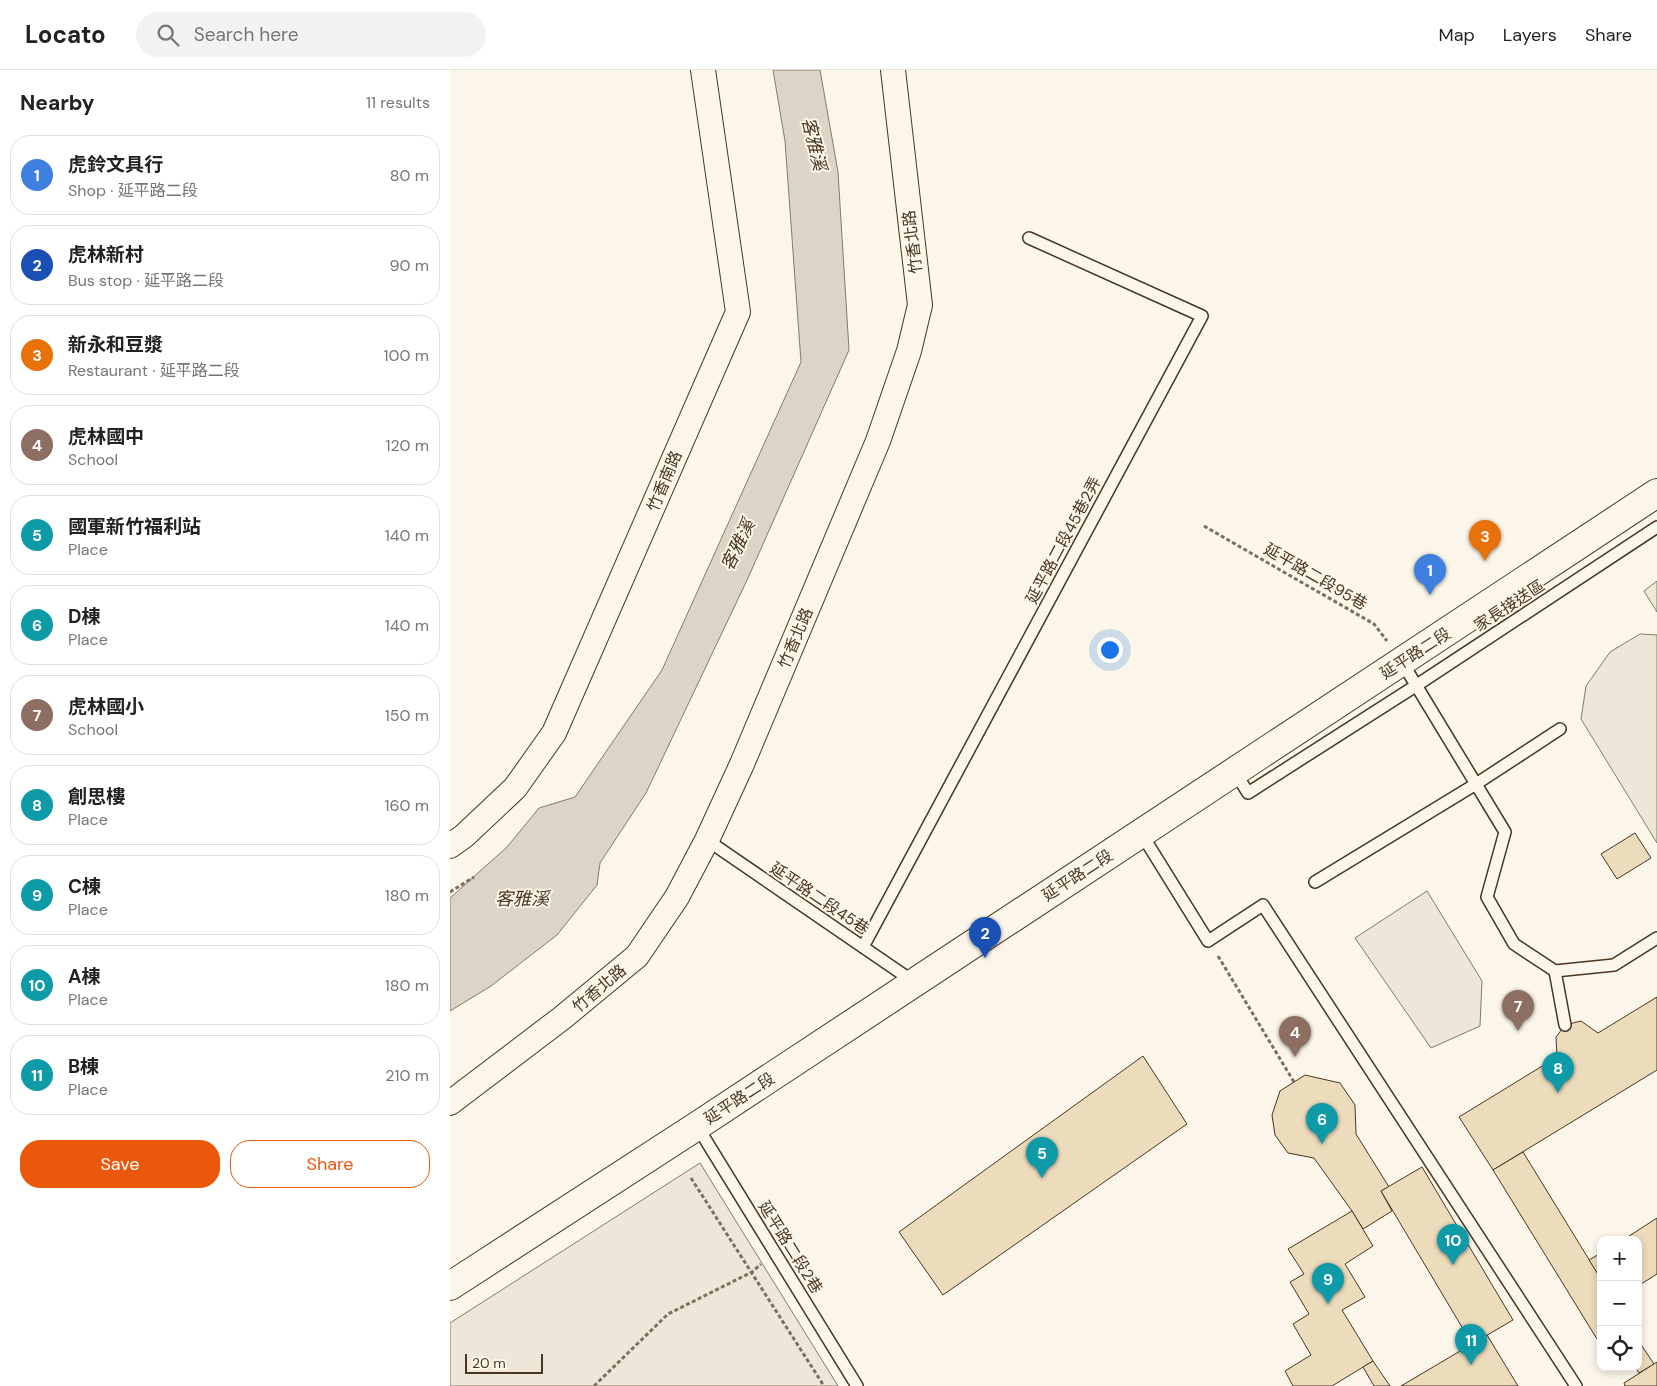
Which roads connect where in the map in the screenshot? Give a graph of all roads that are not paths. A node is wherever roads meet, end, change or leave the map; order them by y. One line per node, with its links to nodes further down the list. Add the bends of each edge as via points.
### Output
1 (703, 70): 13 (street, 竹香南路, via 738,312 554,733 515,788)
2 (893, 70): 12 (street, 竹香北路, via 920,305 909,351 878,441)
3 (1029, 238): 16 (lane, 延平路二段45巷2弄, via 1202,316)
4 (1657, 493): 6 (street, 延平路二段)
5 (1657, 527): 7 (lane, 家長接送區)
6 (1402, 662): 7 (lane); 9 (street, 延平路二段)
7 (1416, 685): 9 (lane, 家長接送區, via 1248,793); 10 (lane)
8 (1560, 729): 10 (lane)
9 (1235, 772): 11 (street, 延平路二段)
10 (1476, 784): 14 (lane); 17 (lane, via 1505,832 1487,897 1514,944)
11 (1141, 834): 18 (street, 延平路二段); 24 (lane, via 1208,941 1263,905)
12 (707, 840): 16 (lane, 延平路二段45巷); 20 (street, 竹香北路, via 677,897 637,956)
13 (450, 846)
14 (1315, 882)
15 (1657, 938): 17 (lane, via 1614,965)
16 (863, 947): 18 (lane, 延平路二段45巷)
17 (1555, 971): 19 (lane)
18 (914, 982): 21 (street, 延平路二段)
19 (1565, 1025)
20 (450, 1103)
21 (696, 1126): 22 (street, 延平路二段); 23 (lane, 延平路二段2巷)
22 (450, 1286)
23 (857, 1386)
24 (1576, 1386)

